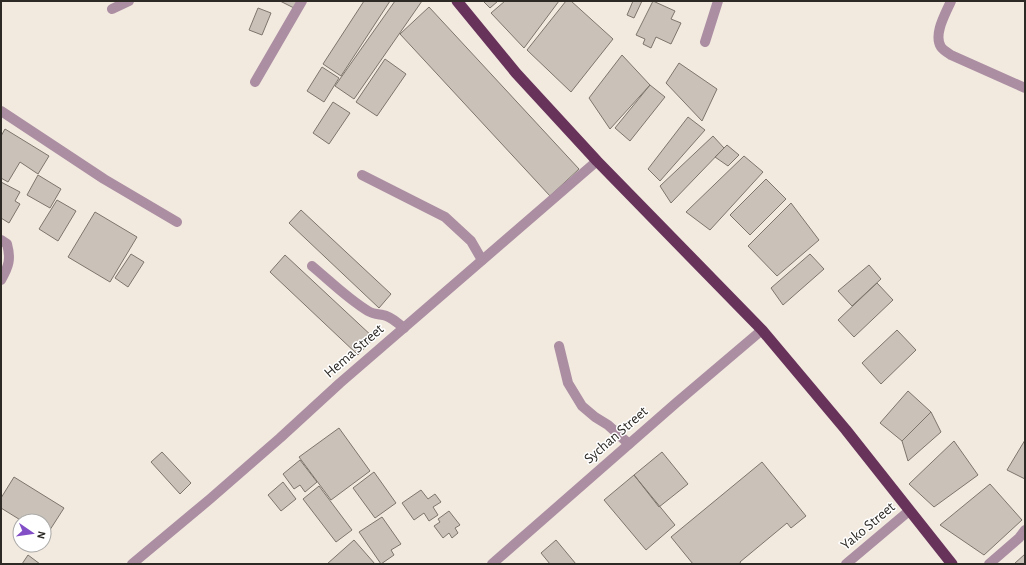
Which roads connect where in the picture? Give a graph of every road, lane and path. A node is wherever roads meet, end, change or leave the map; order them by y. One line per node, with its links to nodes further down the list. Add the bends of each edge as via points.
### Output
1 (129, 1): 6 (street)
2 (302, 1): 8 (street)
3 (457, 1): 11 (highway, via 516,73)
4 (718, 1): 7 (street)
5 (951, 1): 9 (street, via 938,38 942,47 951,55)
6 (112, 10)
7 (705, 42)
8 (255, 82)
9 (1025, 88)
10 (1, 111): 13 (street, via 104,180)
11 (597, 161): 15 (street, Hema Street); 19 (highway)
12 (362, 175): 15 (street, via 445,216 471,241)
13 (177, 222)
14 (1, 240): 17 (street, via 7,244 10,255 8,268)
15 (482, 260): 18 (street, Hema Street)
16 (312, 266): 18 (street, via 369,312 392,318)
17 (1, 280)
18 (404, 328): 24 (street, Hema Street, via 239,474)
19 (762, 330): 21 (street, Sychan Street); 22 (highway, via 846,430)
20 (559, 346): 21 (street, via 568,384 582,406)
21 (629, 444): 25 (street, Sychan Street)
22 (909, 511): 26 (street, Yako Street); 27 (highway)
23 (1025, 530): 28 (street)
24 (132, 564)
25 (492, 564)
26 (846, 564)
27 (952, 564)
28 (989, 564)

